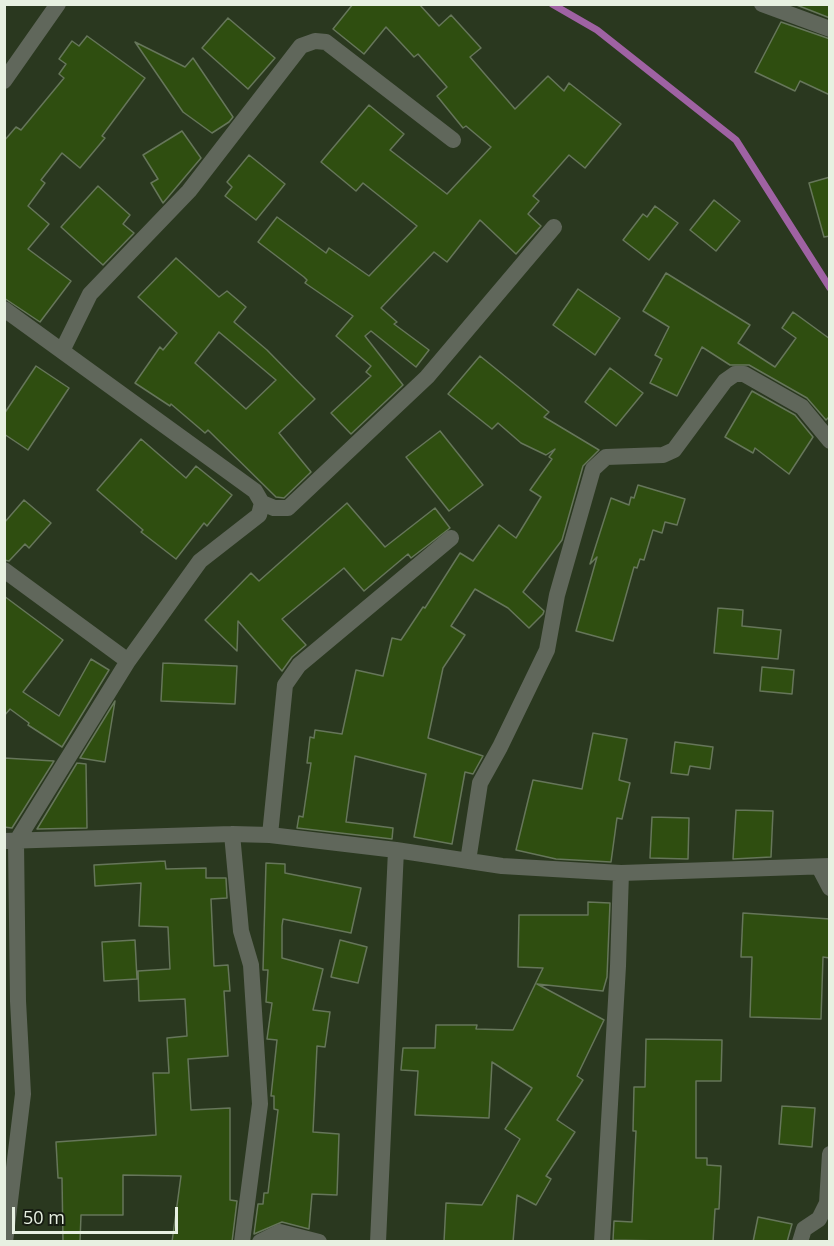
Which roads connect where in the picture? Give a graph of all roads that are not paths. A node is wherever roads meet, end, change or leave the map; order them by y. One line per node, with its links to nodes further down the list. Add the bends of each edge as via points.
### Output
1 (57, 4): 4 (street)
2 (762, 4): 3 (street)
3 (830, 29)
4 (4, 81)
5 (453, 140): 8 (street, via 326,42 301,46 189,191 90,294)
6 (554, 227): 10 (street, via 418,385 288,508)
7 (4, 309): 8 (street)
8 (62, 351): 10 (street, via 255,491)
9 (830, 441): 18 (street, via 802,407 744,374 735,374 725,381 674,450 663,455 606,457 593,469 557,596 547,650 480,783)
10 (262, 503): 13 (street, via 259,515 200,561)
11 (451, 538): 15 (street, via 299,665 285,685)
12 (4, 570): 13 (street)
13 (128, 662): 16 (street)
14 (232, 834): 15 (street); 16 (street); 25 (street, via 241,931 251,965 260,1104)
15 (270, 835): 17 (street)
16 (10, 842): 24 (street, via 23,1094)
17 (396, 850): 18 (street); 28 (street)
18 (468, 861): 20 (street)
19 (824, 866): 20 (street); 21 (street)
20 (621, 873): 29 (street)
21 (830, 888)
22 (830, 1154): 23 (street)
23 (828, 1204): 30 (street, via 819,1219 804,1229)
24 (5, 1242)
25 (242, 1242)
26 (260, 1242): 27 (street, via 280,1232)
27 (319, 1242)
28 (378, 1242)
29 (602, 1242)
30 (800, 1242)

